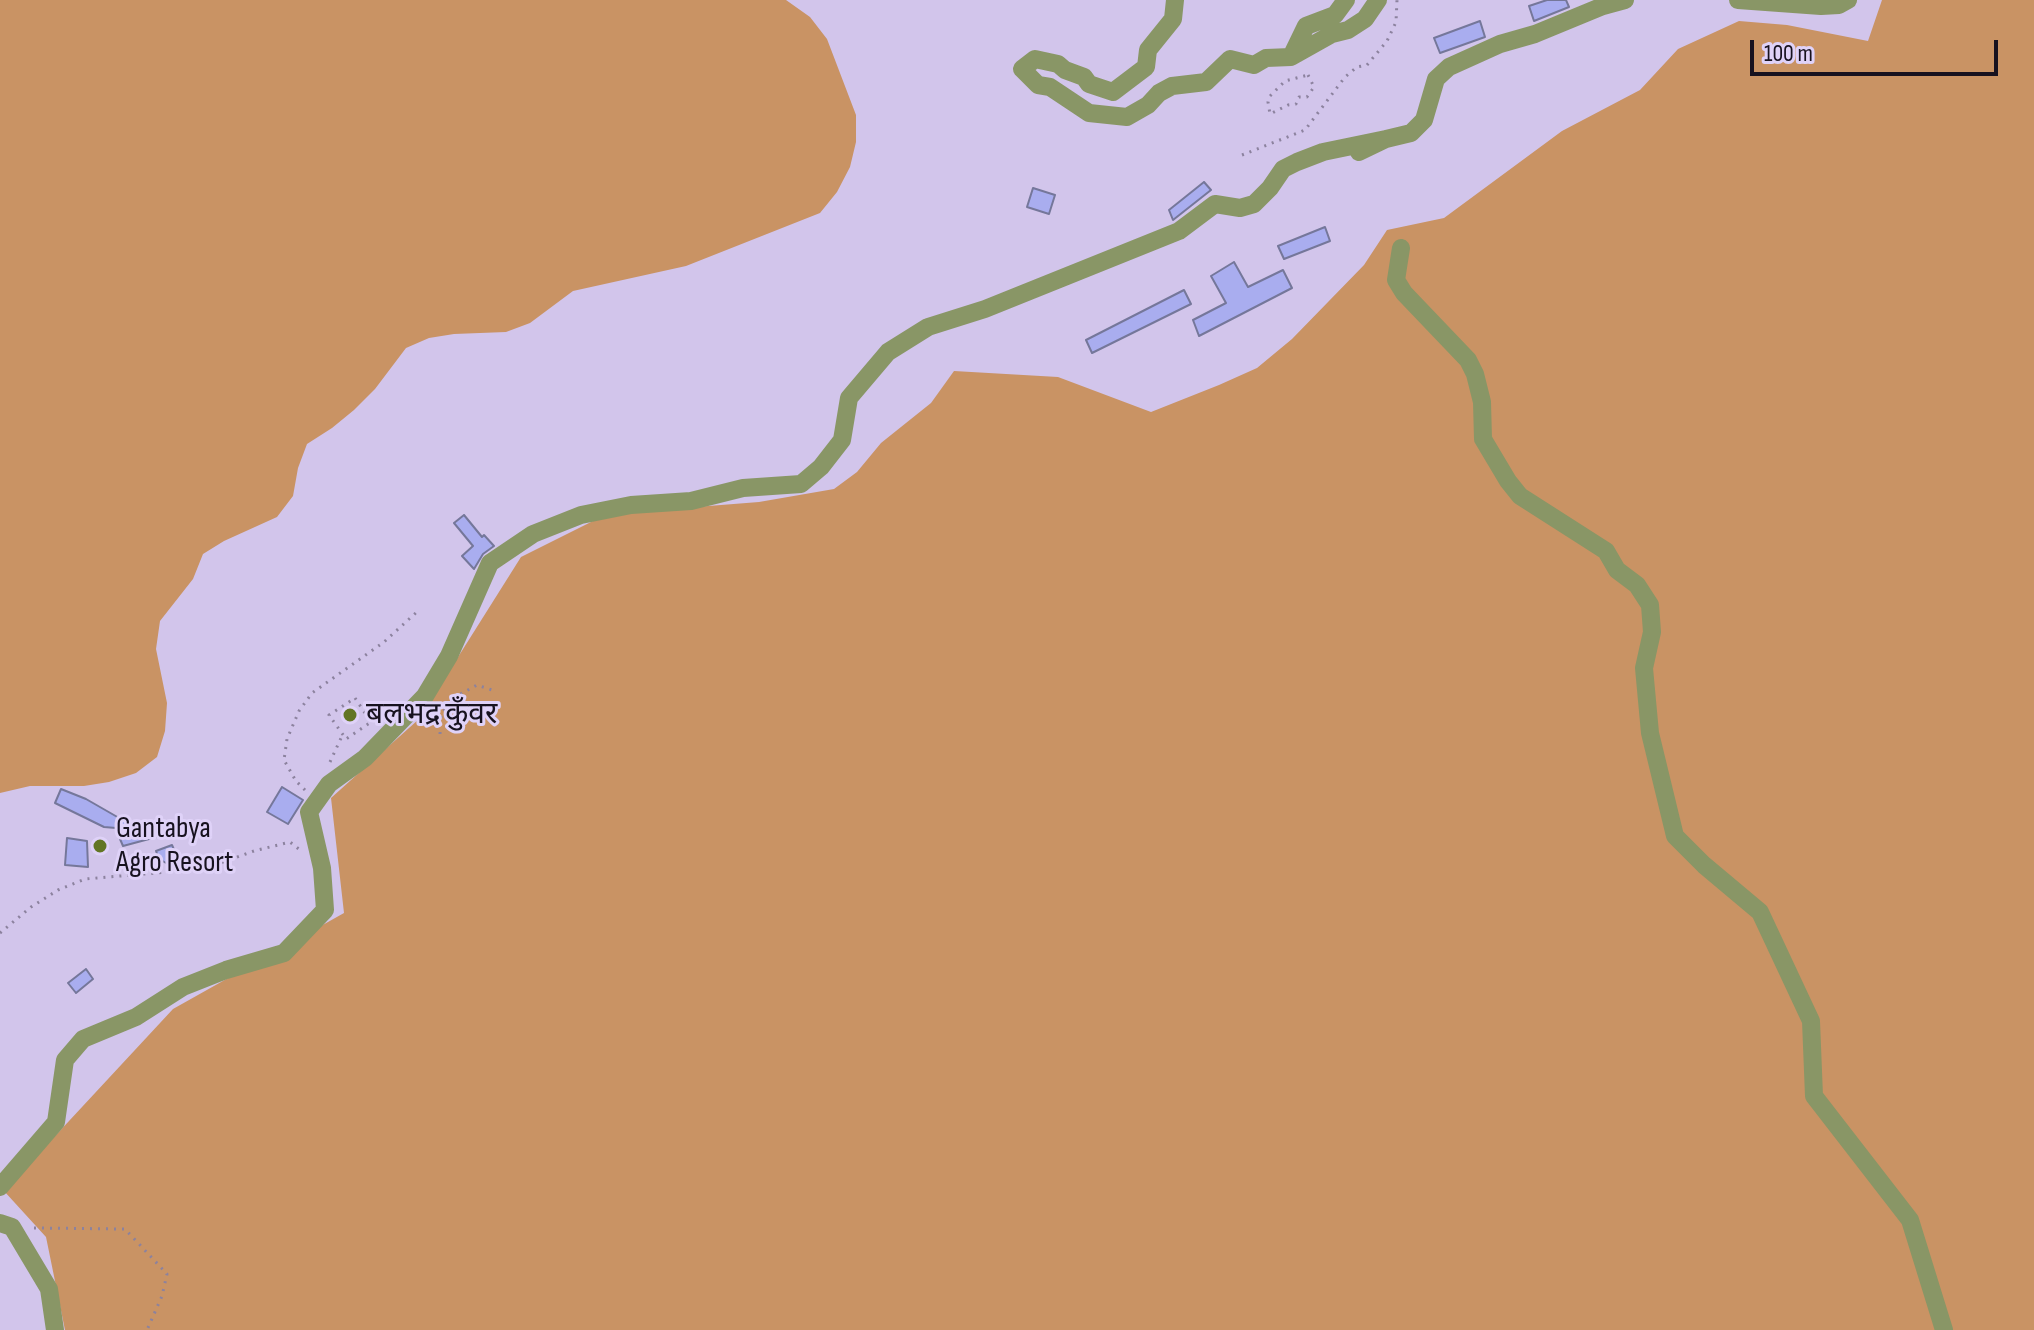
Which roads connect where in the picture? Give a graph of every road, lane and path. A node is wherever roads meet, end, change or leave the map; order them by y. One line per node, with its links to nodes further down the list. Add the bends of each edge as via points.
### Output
1 (1175, 0): 8 (street, via 1173,19 1148,50 1146,67 1113,92 1058,64 1035,59 1022,69 1038,85 1050,87 1089,113 1127,117 1172,86 1206,82 1230,59 1254,65 1266,58)
2 (1346, 0): 8 (street, via 1335,15 1306,26)
3 (1378, 0): 8 (street, via 1365,19)
4 (1397, 0): 12 (path, via 1396,22 1387,41 1367,65 1345,77 1305,130)
5 (1625, 0): 10 (street, via 1449,67 1436,79 1424,120 1411,133)
6 (1738, 0): 7 (street, via 1821,6)
7 (1848, 0)
8 (1291, 57)
9 (1314, 87): 9 (path, via 1296,104 1270,114 1270,96 1285,81 1308,75)
10 (1386, 139): 11 (street); 18 (street, via 1297,162 1283,169 1254,204 1215,204 1179,231 928,327 888,352 849,398 842,440 801,484 631,505 581,515 533,534 490,563 425,696)
11 (1359, 152)
12 (1242, 155)
13 (1401, 248): 25 (street, via 1396,280 1468,360 1482,402 1483,439 1508,481 1520,496 1606,551 1650,605 1652,632 1644,668 1650,733 1675,836 1760,912 1811,1021 1814,1096 1910,1220)
14 (419, 610): 18 (path, via 312,693 299,711 284,760 296,781)
15 (492, 690): 16 (path, via 477,685 457,696 441,714)
16 (440, 734)
17 (346, 739): 17 (path, via 329,715 355,698 371,722)
18 (317, 800): 19 (street, via 309,812)
19 (322, 868): 20 (path, via 290,842 204,869 85,879 31,907); 21 (street, via 325,910 284,953 183,987 136,1017 83,1039 65,1060 56,1122)
20 (0, 933)
21 (0, 1187)
22 (6, 1225): 23 (street, via 49,1289); 24 (path, via 125,1229 167,1274)
23 (55, 1330)
24 (147, 1330)
25 (1944, 1330)

